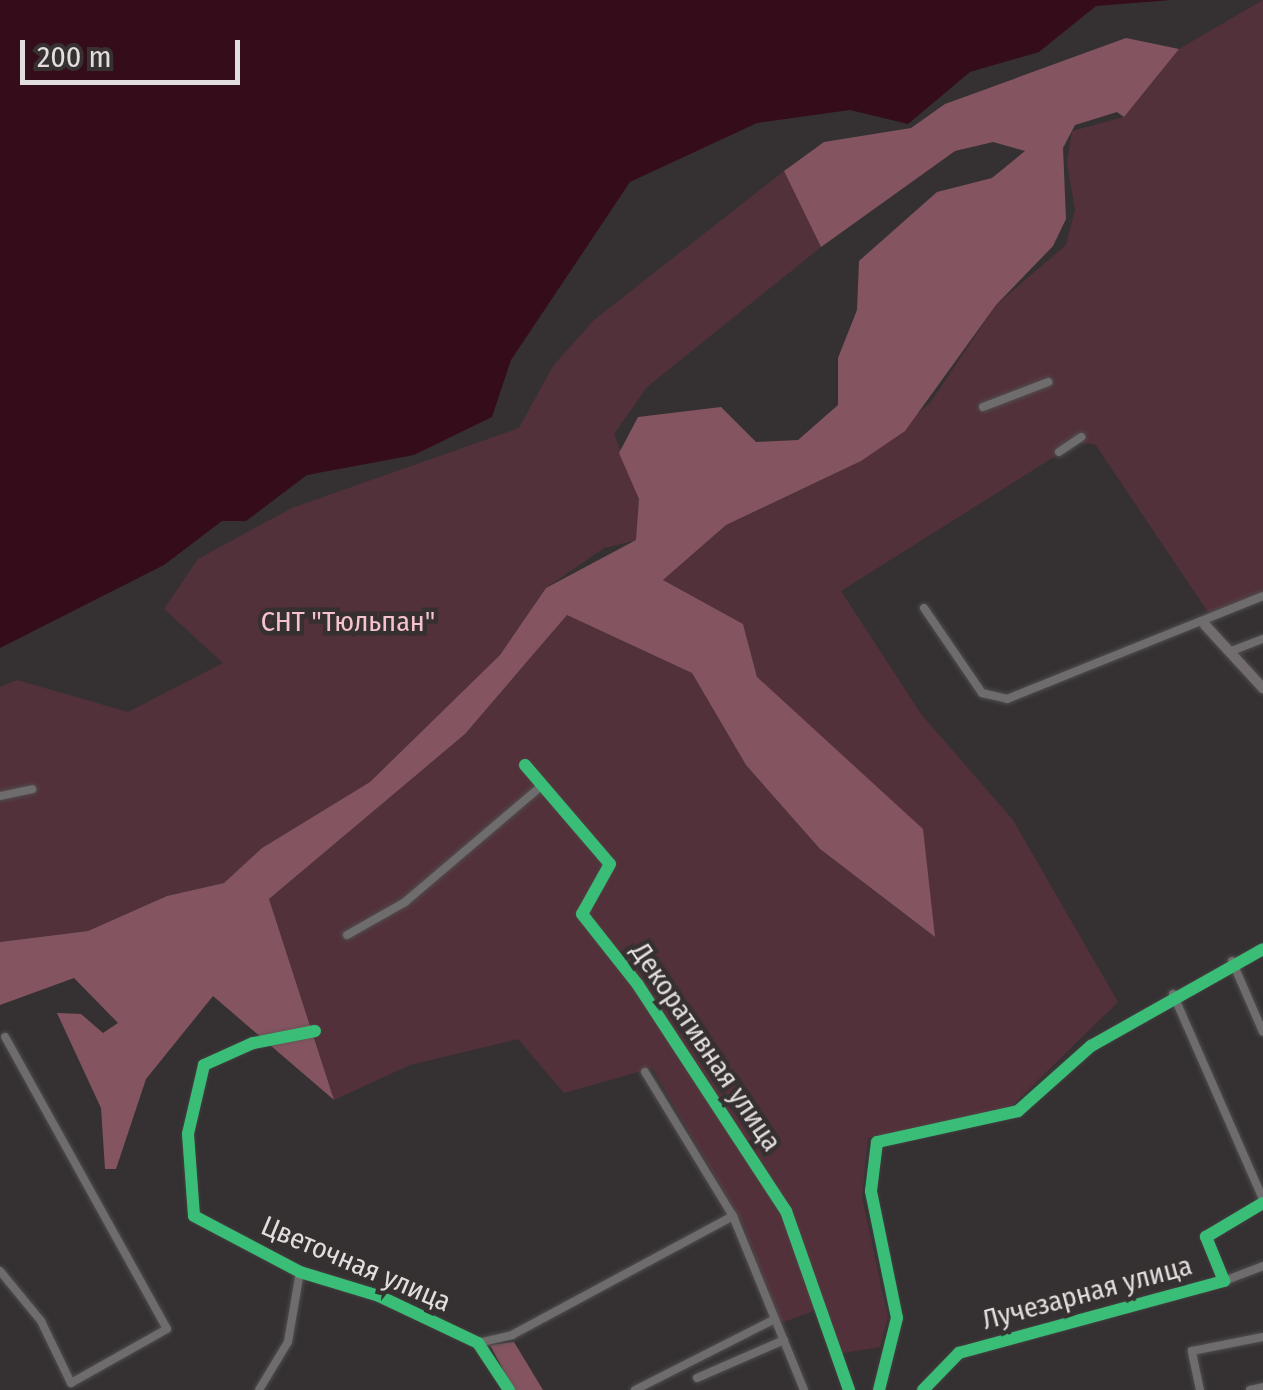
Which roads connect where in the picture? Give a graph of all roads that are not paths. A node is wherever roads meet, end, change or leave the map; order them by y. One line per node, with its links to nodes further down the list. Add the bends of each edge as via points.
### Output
1 (1048, 382): 2 (street, via 1026,385 1012,402)
2 (983, 407)
3 (1081, 437): 4 (street)
4 (1059, 452)
5 (1263, 596): 7 (street)
6 (924, 608): 7 (street, via 982,693 1007,699)
7 (1205, 625): 9 (street)
8 (1263, 638): 9 (street)
9 (1234, 650): 10 (street)
10 (1263, 688)
11 (524, 765): 12 (street, Декоративная улица)
12 (540, 787): 15 (street, via 405,902); 39 (street, Декоративная улица, via 610,864 582,914 638,985 786,1211)
13 (32, 789): 14 (street)
14 (0, 796)
15 (347, 935)
16 (1263, 950): 17 (street)
17 (1232, 960): 18 (street); 20 (street)
18 (1173, 994): 23 (street); 40 (street, via 1091,1046 1018,1111 877,1142 871,1191 897,1318)
19 (315, 1031): 27 (street, Цветочная улица, via 253,1044 204,1065 188,1134 194,1216)
20 (1263, 1032)
21 (4, 1037): 26 (street, via 166,1329 71,1383 42,1321)
22 (645, 1072): 24 (street)
23 (1263, 1201): 28 (street, Лучезарная улица, via 1206,1237)
24 (733, 1216): 29 (street); 32 (street, via 512,1335)
25 (1263, 1266): 28 (street)
26 (0, 1271)
27 (300, 1272): 32 (street, Цветочная улица, via 380,1296); 35 (street, via 288,1342)
28 (1224, 1281): 41 (street, Лучезарная улица, via 959,1353)
29 (775, 1318): 31 (street); 37 (street)
30 (1263, 1337): 42 (street, via 1192,1351)
31 (784, 1340): 33 (street); 38 (street)
32 (478, 1343): 36 (street)
33 (697, 1378)
34 (1263, 1387): 43 (street)
35 (259, 1390)
36 (509, 1390)
37 (634, 1390)
38 (804, 1390)
39 (848, 1390)
40 (879, 1390)
41 (923, 1390)
42 (1200, 1390)
43 (1250, 1390)

